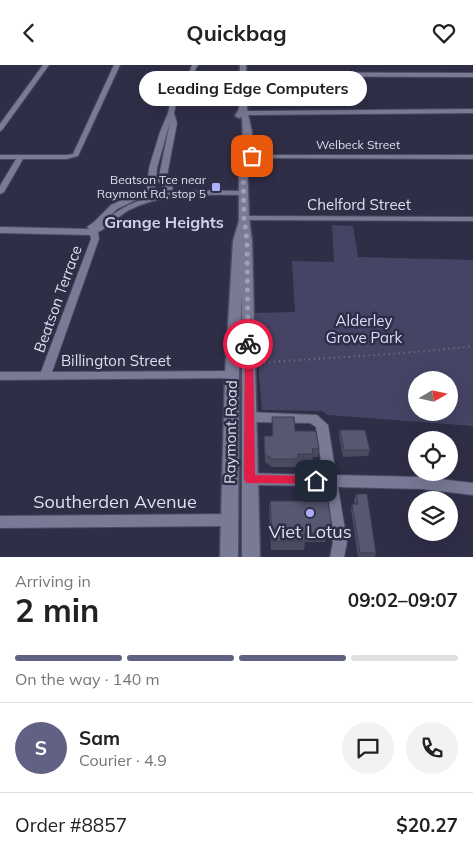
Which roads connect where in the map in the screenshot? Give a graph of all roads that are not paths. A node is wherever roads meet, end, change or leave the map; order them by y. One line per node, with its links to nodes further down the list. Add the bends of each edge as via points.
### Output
1 (46, 65): 11 (street)
2 (117, 65): 15 (street, via 78,152 71,157)
3 (195, 65): 5 (street)
4 (243, 65): 6 (main road, Raymont Road)
5 (191, 74): 6 (street); 10 (street, via 176,89)
6 (243, 75): 7 (street); 8 (main road, Raymont Road)
7 (473, 75)
8 (244, 111): 9 (street); 12 (main road, Raymont Road, via 238,116); 16 (main road, Raymont Road, via 246,149)
9 (473, 111)
10 (171, 113): 18 (street, via 174,123); 19 (street, via 162,132)
11 (0, 129)
12 (238, 129)
13 (238, 139): 16 (main road, Raymont Road)
14 (0, 157): 15 (street)
15 (21, 157): 24 (street)
16 (243, 157): 17 (street, Welbeck Street); 23 (main road, Raymont Road)
17 (473, 157)
18 (162, 179): 19 (street); 20 (street)
19 (151, 180): 21 (street)
20 (169, 188): 21 (street, Beatson Terrace); 22 (street, Beatson Terrace)
21 (151, 191): 27 (street, Beatson Terrace, via 114,207)
22 (197, 191): 23 (street, Beatson Terrace); 27 (street, Beatson Terrace, via 166,194 139,203 123,210 102,229)
23 (243, 191): 25 (main road, Raymont Road)
24 (0, 192)
25 (244, 218): 26 (street, Chelford Street); 29 (main road, Raymont Road, via 238,241); 30 (main road, Raymont Road)
26 (473, 219)
27 (94, 229): 28 (street); 31 (street, Beatson Terrace, via 95,240)
28 (0, 230)
29 (232, 375): 30 (main road); 31 (street, Billington Street); 37 (main road, Raymont Road)
30 (249, 375): 33 (main road, Raymont Road)
31 (45, 376): 32 (street, Billington Street)
32 (0, 377)
33 (249, 417): 34 (main road, Raymont Road); 35 (street, via 313,418 320,422 324,429)
34 (250, 479): 35 (street); 40 (main road, Raymont Road)
35 (332, 482): 36 (street, via 432,483); 41 (street, via 340,542)
36 (473, 489)
37 (229, 520): 38 (street, Southerden Avenue); 39 (main road, Raymont Road)
38 (0, 522)
39 (229, 557)
40 (251, 557)
41 (337, 557)

